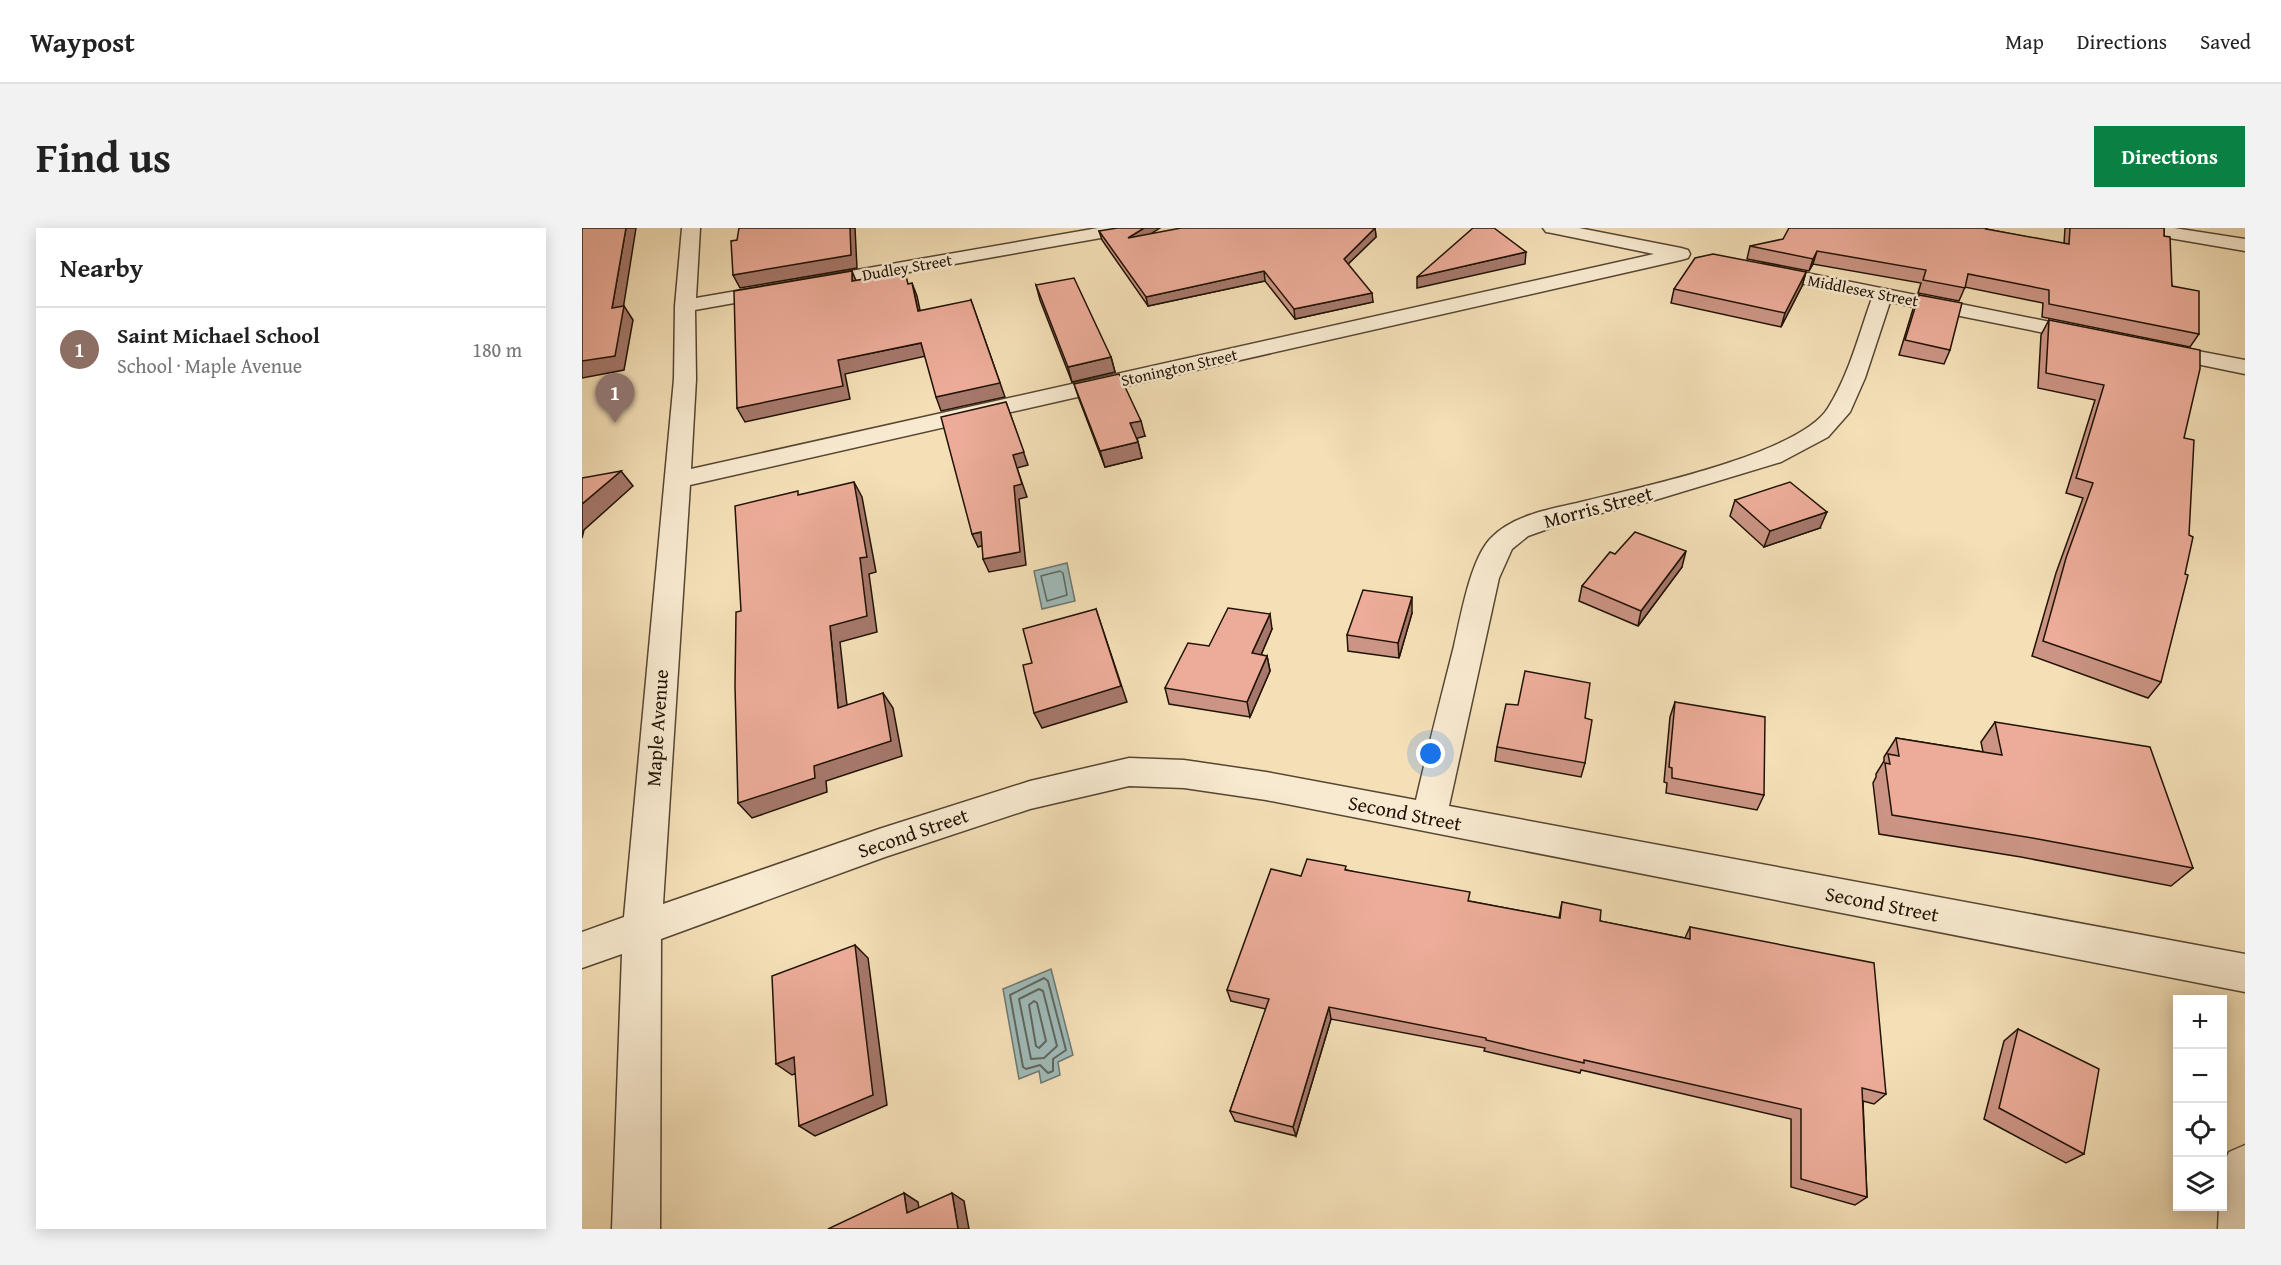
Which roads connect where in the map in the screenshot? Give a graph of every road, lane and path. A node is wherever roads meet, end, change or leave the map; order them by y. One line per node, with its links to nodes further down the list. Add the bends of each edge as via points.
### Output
1 (691, 228): 11 (street, Maple Avenue)
2 (1129, 228): 11 (street, Dudley Street)
3 (1552, 228): 5 (street)
4 (2140, 228): 6 (street)
5 (1637, 236): 7 (street)
6 (2238, 244)
7 (1682, 254): 8 (street); 15 (street, Stonington Street)
8 (1704, 258)
9 (1749, 267): 10 (street, Middlesex Street)
10 (1883, 294): 12 (street, Middlesex Street); 16 (street, Morris Street, via 1854,378 1838,412 1820,432 1772,457 1527,526 1500,545 1485,578)
11 (685, 306): 15 (street, Maple Avenue, via 685,379)
12 (2114, 340)
13 (2140, 346): 14 (street)
14 (2245, 367)
15 (676, 480): 17 (street, Maple Avenue)
16 (1429, 818): 17 (street, Second Street, via 1266,786 1184,774 1129,772 954,818); 19 (street, Second Street)
17 (642, 928): 18 (street, Second Street); 21 (street, Maple Avenue)
18 (582, 950)
19 (2245, 973)
20 (2245, 1168): 22 (street)
21 (636, 1229)
22 (2242, 1229)

